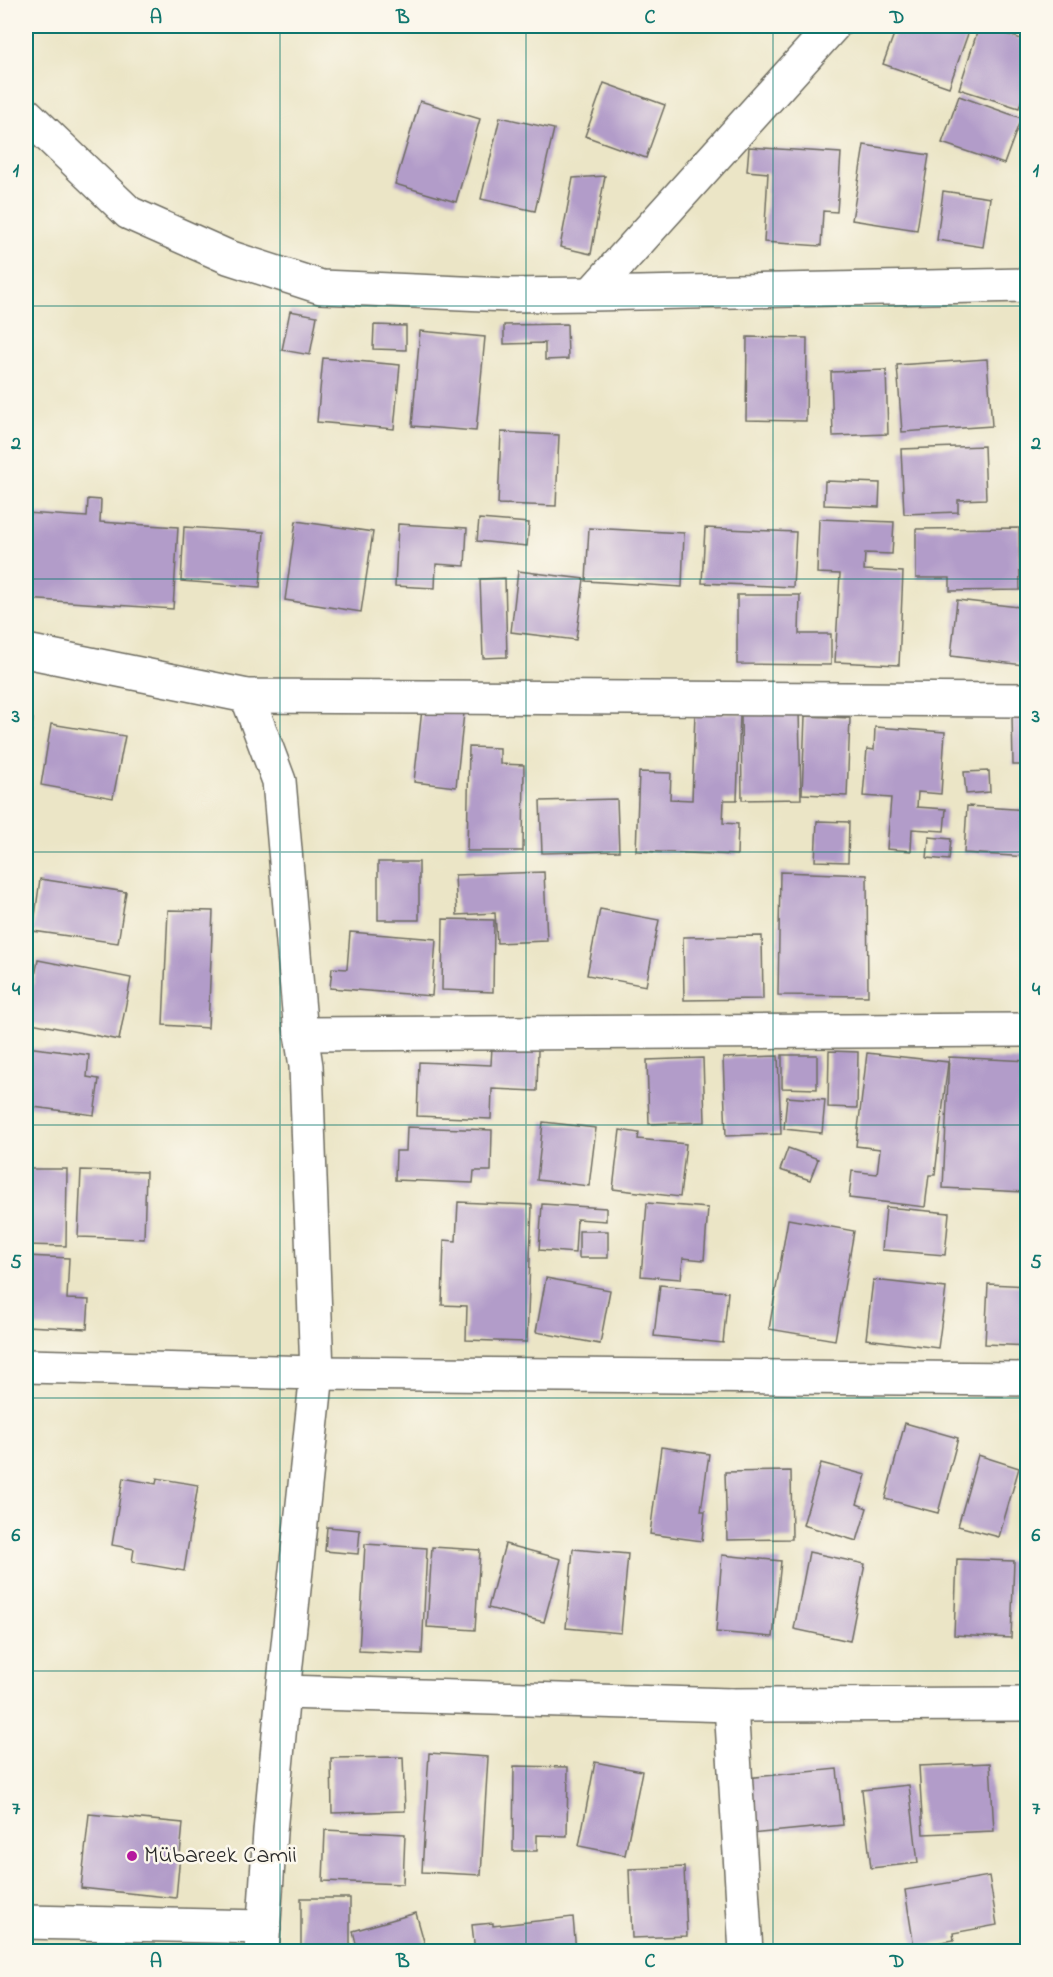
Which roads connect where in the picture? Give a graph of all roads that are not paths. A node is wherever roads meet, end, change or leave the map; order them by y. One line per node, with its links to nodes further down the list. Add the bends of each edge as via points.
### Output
1 (834, 26): 4 (street)
2 (26, 114): 4 (street, via 129,213 228,257 310,284 508,295)
3 (1028, 285): 4 (street)
4 (591, 294)
5 (26, 651): 6 (street)
6 (246, 696): 7 (street); 9 (street, via 279,781)
7 (1028, 700)
8 (1028, 1030): 9 (street)
9 (301, 1034): 11 (street, via 306,1066)
10 (26, 1366): 11 (street)
11 (317, 1373): 12 (street); 13 (street)
12 (1028, 1379)
13 (283, 1692): 14 (street); 17 (street)
14 (731, 1705): 15 (street); 18 (street)
15 (1027, 1711)
16 (26, 1922): 17 (street)
17 (263, 1940)
18 (746, 1952)

